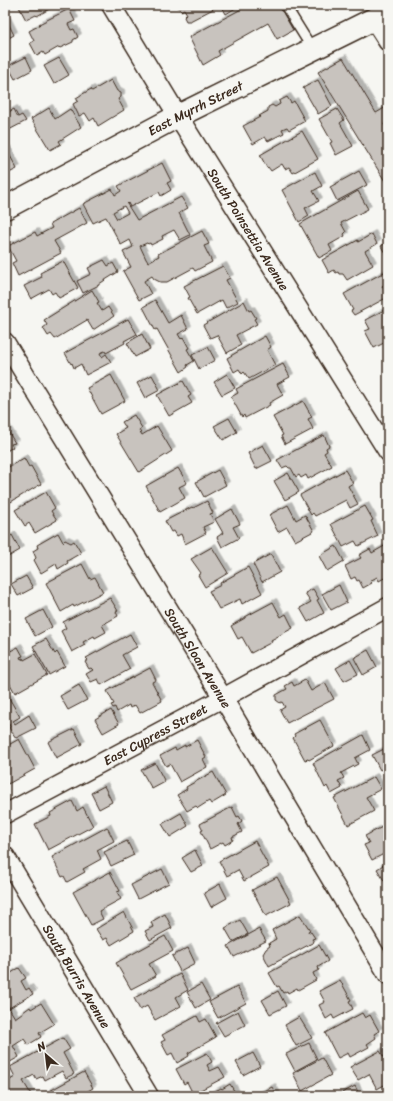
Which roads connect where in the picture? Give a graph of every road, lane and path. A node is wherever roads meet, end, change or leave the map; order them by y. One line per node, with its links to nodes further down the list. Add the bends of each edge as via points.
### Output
1 (111, 5): 6 (street, South Poinsettia Avenue)
2 (285, 5): 5 (lane)
3 (381, 16): 4 (street); 5 (street, East Myrrh Street)
4 (388, 42)
5 (313, 50): 6 (street, East Myrrh Street)
6 (178, 116): 7 (street, East Myrrh Street); 9 (street, South Poinsettia Avenue)
7 (5, 208)
8 (5, 342): 11 (street, South Sloan Avenue)
9 (388, 452)
10 (388, 607): 11 (street, East Cypress Street)
11 (223, 698): 12 (street, East Cypress Street); 14 (street, South Sloan Avenue)
12 (5, 814)
13 (5, 856): 15 (street, South Burris Avenue)
14 (388, 975)
15 (149, 1096)

